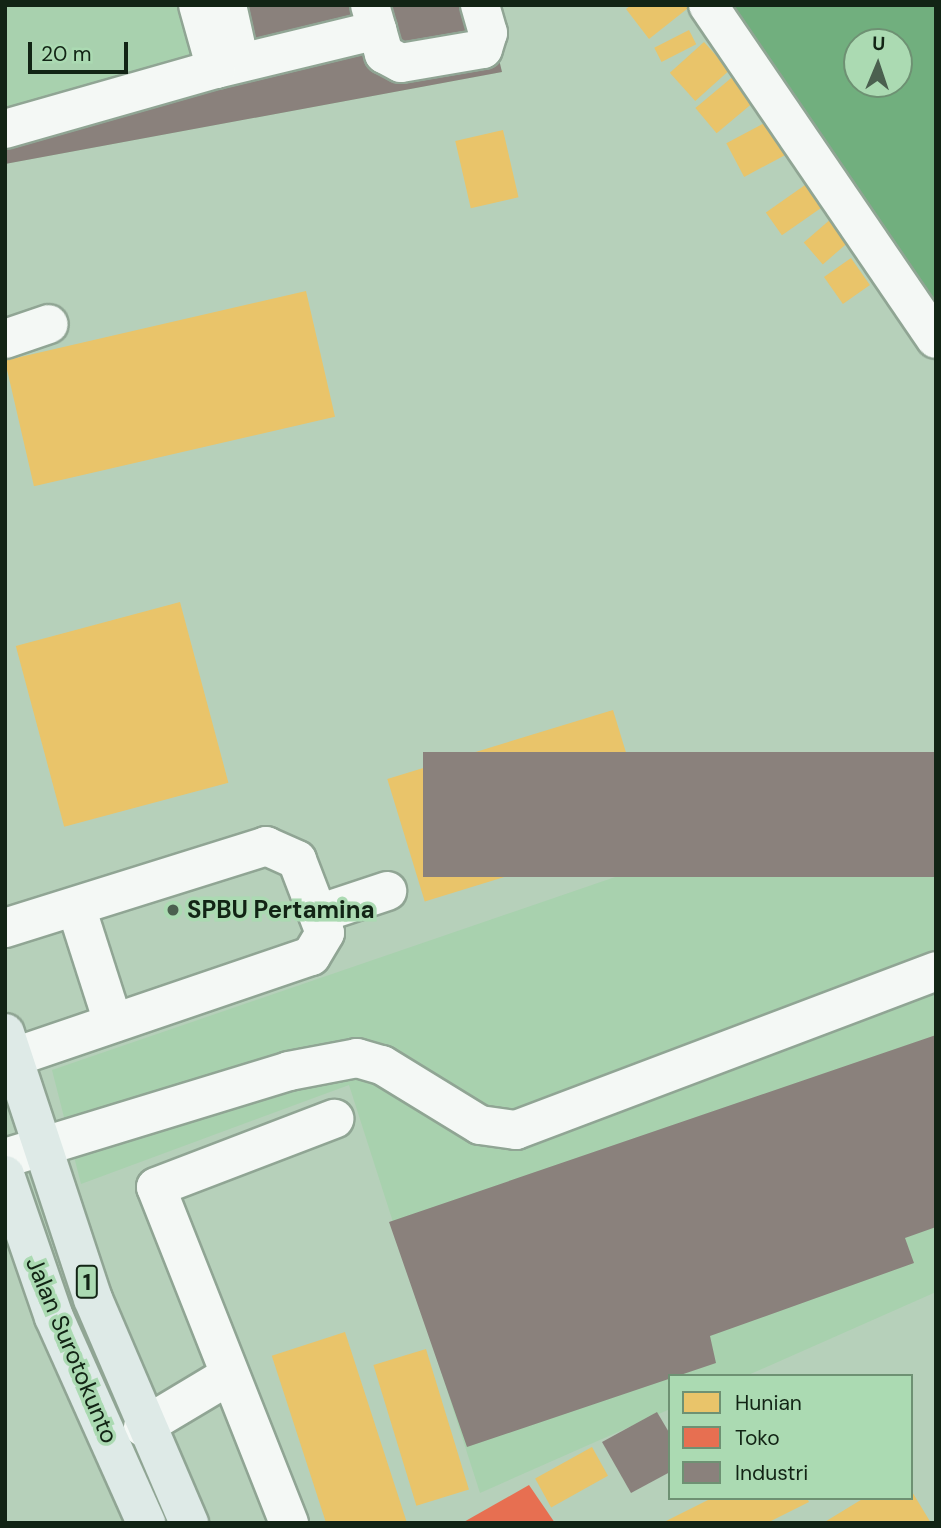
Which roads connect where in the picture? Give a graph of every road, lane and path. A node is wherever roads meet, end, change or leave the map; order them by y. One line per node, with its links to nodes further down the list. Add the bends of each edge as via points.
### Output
1 (198, 5): 6 (street)
2 (227, 5): 6 (street)
3 (480, 5): 5 (street, via 488,33 483,49 401,63 384,54)
4 (708, 5): 10 (street)
5 (373, 18): 6 (street)
6 (228, 66): 7 (street)
7 (5, 129)
8 (49, 324): 9 (street)
9 (5, 339)
10 (936, 339)
11 (387, 891): 13 (street)
12 (76, 910): 13 (street, via 266,846 297,860); 14 (street); 16 (street)
13 (317, 914): 16 (street, via 325,933 311,956)
14 (5, 928)
15 (936, 971): 19 (street, via 516,1130 480,1125 382,1065 356,1058 289,1072)
16 (113, 1022): 17 (street)
17 (9, 1045): 19 (main road, Jalan Surotokunto / 1)
18 (334, 1119): 22 (street, via 156,1187)
19 (43, 1145): 20 (street); 23 (main road, Jalan Surotokunto / 1)
20 (5, 1158)
21 (5, 1175): 24 (main road, Jalan Surotokunto / 1, via 54,1317)
22 (230, 1375): 23 (street); 26 (street)
23 (143, 1427): 25 (main road, Jalan Surotokunto / 1)
24 (146, 1523)
25 (189, 1523)
26 (289, 1523)

